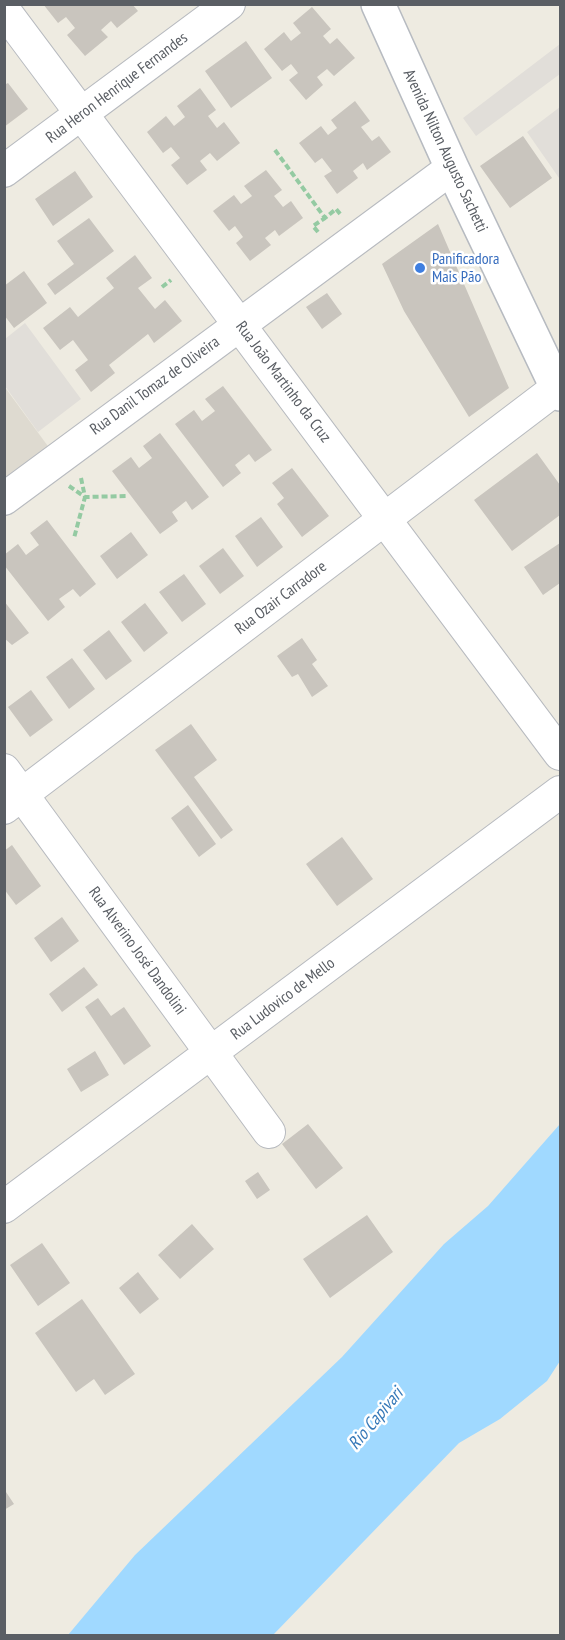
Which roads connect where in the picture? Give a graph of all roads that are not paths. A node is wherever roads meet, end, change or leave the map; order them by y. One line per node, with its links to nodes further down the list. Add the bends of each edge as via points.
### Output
1 (229, 4): 4 (street, Rua Heron Henrique Fernandes)
2 (378, 4): 5 (main road, Avenida Nilton Augusto Sachetti)
3 (4, 10): 4 (street, Rua João Martinho da Cruz)
4 (82, 114): 6 (street, Rua Heron Henrique Fernandes); 7 (street, Rua João Martinho da Cruz)
5 (452, 168): 7 (street, Rua Danil Tomaz de Oliveira); 8 (main road, Avenida Nilton Augusto Sachetti)
6 (4, 171)
7 (239, 324): 9 (street, Rua Danil Tomaz de Oliveira); 10 (street, Rua João Martinho da Cruz)
8 (559, 391): 10 (street, Rua Ozair Carradore)
9 (4, 499)
10 (385, 519): 11 (street, Rua João Martinho da Cruz); 12 (street, Rua Ozair Carradore)
11 (561, 754)
12 (10, 791): 14 (street, Rua Alverino José Dandolini)
13 (561, 792): 14 (street, Rua Ludovico de Mello)
14 (211, 1053): 15 (street, Rua Alverino José Dandolini); 16 (street, Rua Ludovico de Mello)
15 (269, 1132)
16 (4, 1207)

